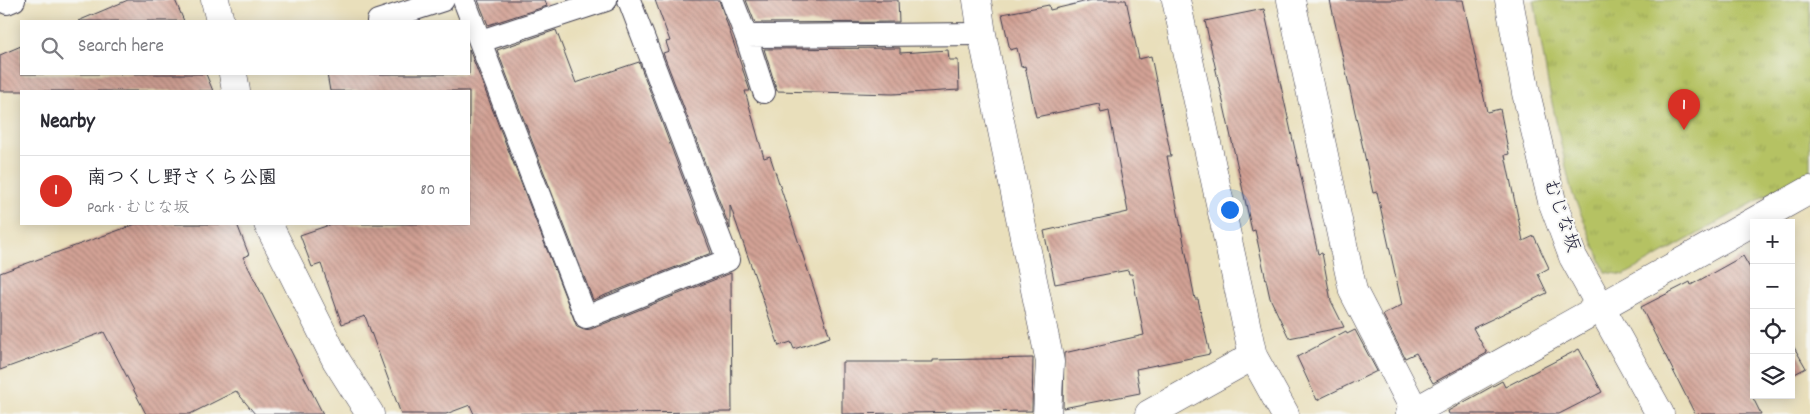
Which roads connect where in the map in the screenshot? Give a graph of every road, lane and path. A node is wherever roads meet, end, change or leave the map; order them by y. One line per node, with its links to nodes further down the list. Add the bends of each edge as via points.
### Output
1 (5, 0): 2 (lane, via 7,3)
2 (14, 0)
3 (215, 0): 13 (street)
4 (443, 0): 14 (lane)
5 (464, 0): 17 (lane)
6 (606, 0): 17 (lane)
7 (629, 0): 17 (lane, via 728,260 586,317)
8 (732, 0): 16 (lane)
9 (977, 0): 15 (street)
10 (1176, 0): 24 (street)
11 (1291, 0): 25 (street, via 1352,291)
12 (1509, 0): 23 (street, むじな坂, via 1526,93 1552,201 1573,256)
13 (220, 20)
14 (381, 20)
15 (982, 34): 16 (lane); 27 (street, via 1050,362)
16 (746, 36): 20 (lane)
17 (481, 41)
18 (233, 75): 19 (street)
19 (236, 90)
20 (764, 92)
21 (1810, 190): 23 (street)
22 (268, 225): 26 (street, via 336,360)
23 (1601, 307): 25 (street); 30 (street, むじな坂)
24 (1252, 356): 28 (street); 29 (street)
25 (1412, 413)
26 (370, 414)
27 (1047, 414)
28 (1149, 414)
29 (1285, 414)
30 (1660, 414)

